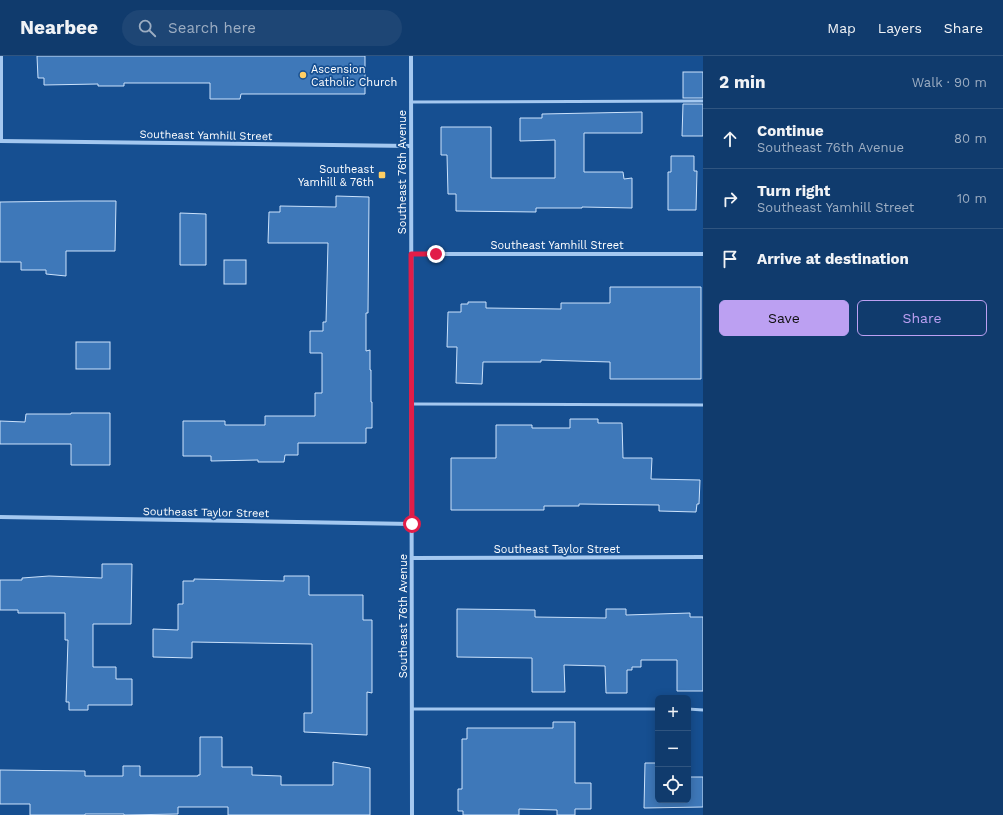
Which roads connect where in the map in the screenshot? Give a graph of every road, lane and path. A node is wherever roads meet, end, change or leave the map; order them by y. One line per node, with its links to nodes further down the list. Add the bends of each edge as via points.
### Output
1 (1, 56): 5 (street)
2 (411, 56): 4 (street, Southeast 76th Avenue)
3 (703, 101): 4 (lane)
4 (411, 102): 6 (street, Southeast 76th Avenue)
5 (0, 141): 6 (street, Southeast Yamhill Street)
6 (411, 146): 7 (street, Southeast 76th Avenue)
7 (411, 254): 8 (street, Southeast Yamhill Street); 9 (street, Southeast 76th Avenue)
8 (703, 254)
9 (411, 404): 10 (lane); 12 (street, Southeast 76th Avenue)
10 (703, 404)
11 (0, 517): 12 (street, Southeast Taylor Street)
12 (412, 524): 14 (street, Southeast 76th Avenue)
13 (703, 557): 14 (street, Southeast Taylor Street)
14 (412, 558): 15 (street, Southeast 76th Avenue)
15 (412, 709): 16 (lane); 19 (street, Southeast 76th Avenue)
16 (655, 709)
17 (691, 710): 18 (lane)
18 (703, 710)
19 (412, 815)

